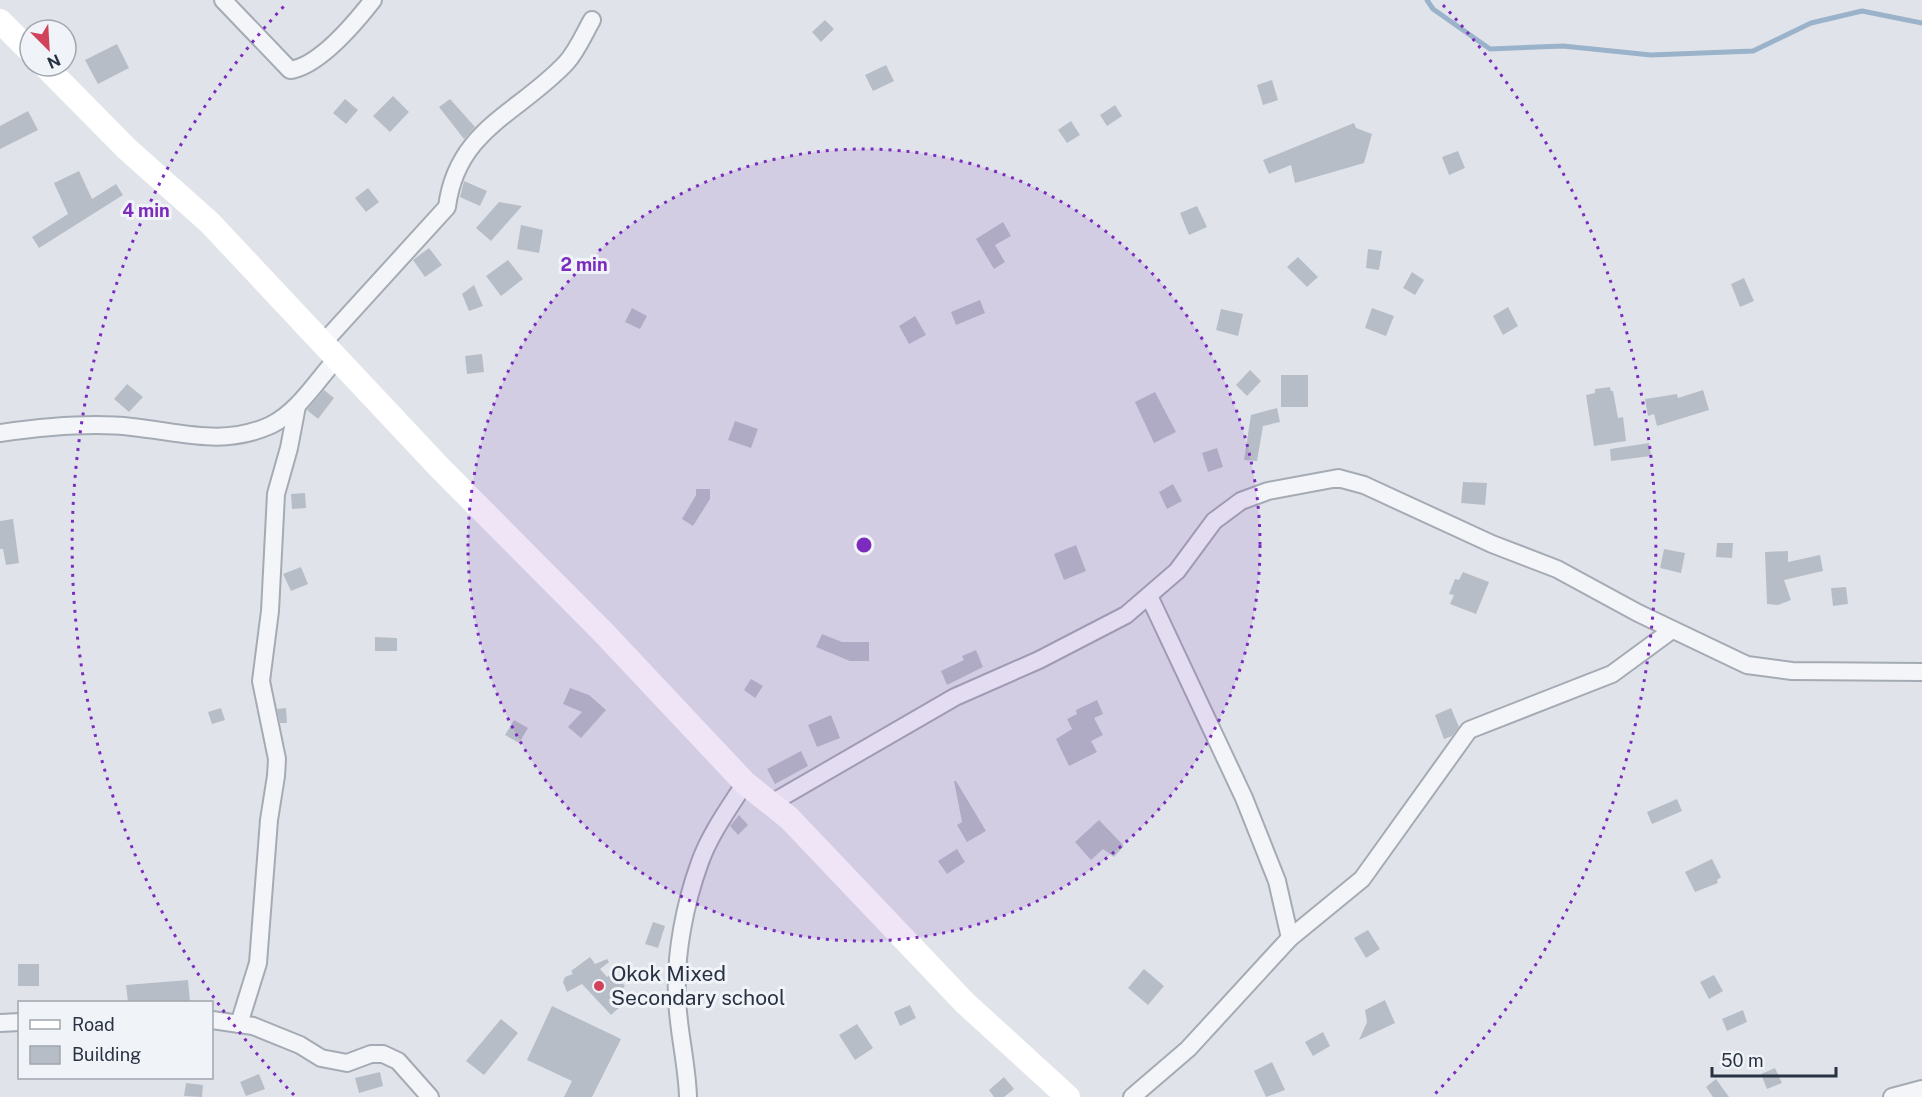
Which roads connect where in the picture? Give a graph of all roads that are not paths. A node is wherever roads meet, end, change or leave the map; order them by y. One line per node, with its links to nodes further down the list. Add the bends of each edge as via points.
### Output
1 (223, 0): 2 (street, via 290,70 300,69 319,56 355,23)
2 (373, 0)
3 (592, 20): 7 (street, via 566,63 472,143 449,188 447,207)
4 (0, 21): 5 (street)
5 (18, 39)
6 (57, 78): 7 (street, via 127,149 210,223)
7 (331, 350): 8 (street); 13 (street)
8 (297, 406): 9 (street, via 272,424 243,434 205,438 130,426); 19 (street, via 276,494 270,611 261,681 277,759 276,776 258,963)
9 (0, 433)
10 (1149, 596): 11 (street, via 1178,571 1214,521 1241,501 1268,491 1338,478 1364,485 1492,544 1557,569); 14 (street, via 1126,615 955,697); 15 (street, via 1244,798 1277,880)
11 (1672, 630): 12 (street, via 1747,665 1791,671); 15 (street, via 1612,674 1469,730 1362,879)
12 (1922, 672)
13 (746, 783): 14 (street); 22 (street, via 700,861 682,933 676,993)
14 (770, 804): 23 (street, via 827,856 965,1003)
15 (1290, 938): 24 (street, via 1188,1049)
16 (213, 1020): 19 (street)
17 (18, 1022): 18 (street)
18 (0, 1023)
19 (239, 1024): 21 (street, via 254,1026 321,1058 347,1063 383,1054 398,1061)
20 (1922, 1089): 25 (street)
21 (430, 1097)
22 (688, 1097)
23 (1068, 1097)
24 (1132, 1097)
25 (1892, 1097)

